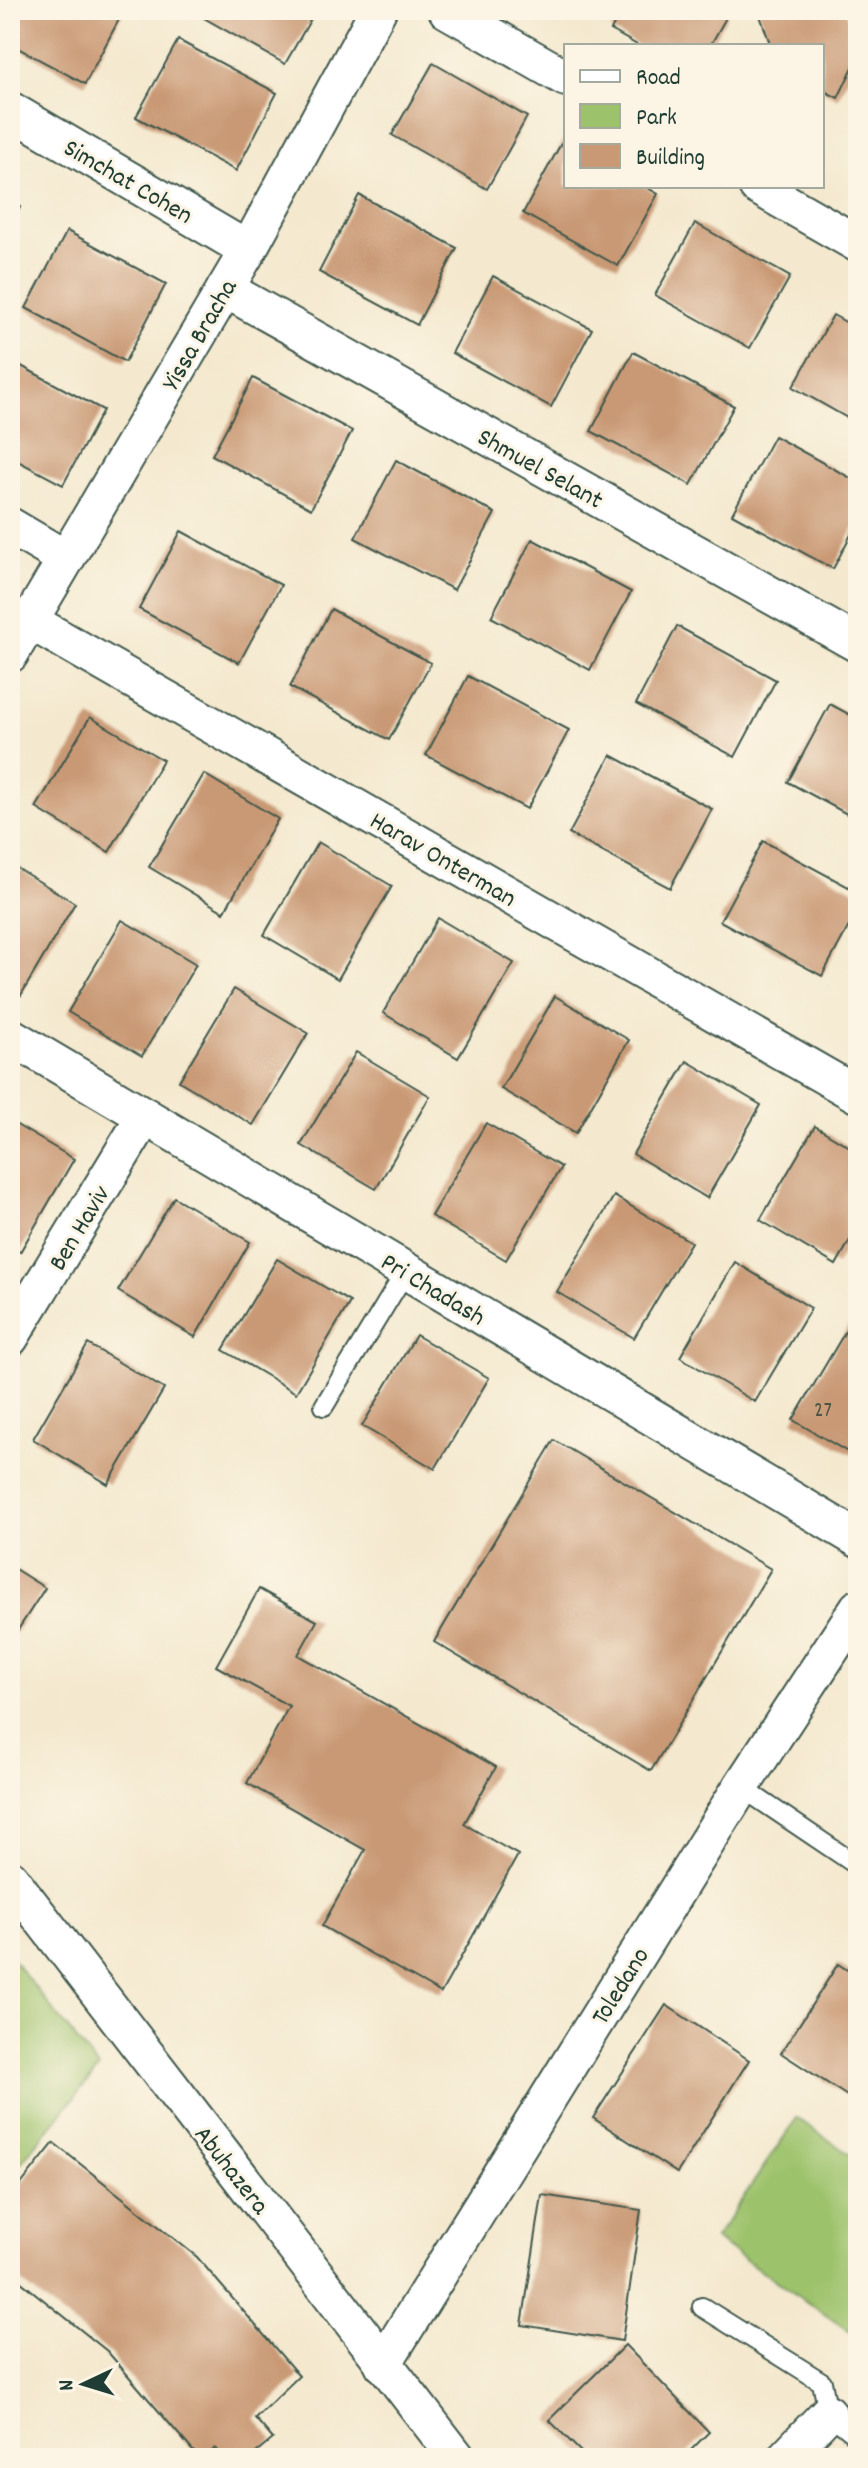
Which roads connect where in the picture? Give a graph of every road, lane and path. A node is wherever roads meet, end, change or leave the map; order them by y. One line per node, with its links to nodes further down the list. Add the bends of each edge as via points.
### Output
1 (378, 10): 7 (street, Yissa Bracha)
2 (447, 10): 3 (street)
3 (564, 77)
4 (10, 110): 7 (street, Simchat Cohen)
5 (760, 188): 6 (street)
6 (858, 244)
7 (248, 250): 8 (street, Yissa Bracha)
8 (225, 289): 10 (street, Yissa Bracha); 12 (street, Shmuel Selant)
9 (10, 526): 10 (street)
10 (66, 559): 11 (street, Yissa Bracha)
11 (30, 621): 13 (street, Yissa Bracha); 15 (street, Harav Onterman)
12 (858, 644)
13 (10, 654)
14 (10, 1036): 16 (street, Pri Chadash)
15 (858, 1095)
16 (145, 1116): 17 (street, Pri Chadash); 18 (street, Ben Haviv)
17 (406, 1271): 19 (lane); 20 (street, Pri Chadash)
18 (10, 1338)
19 (324, 1406)
20 (858, 1539)
21 (858, 1608): 22 (street, Toledano)
22 (741, 1787): 23 (lane); 26 (street, Toledano)
23 (858, 1866)
24 (10, 1878): 26 (street, Abuhazera)
25 (702, 2307): 27 (lane, via 822,2382)
26 (383, 2364): 29 (street, Abuhazera)
27 (828, 2413): 28 (lane); 30 (street)
28 (858, 2437)
29 (457, 2458)
30 (785, 2458)

